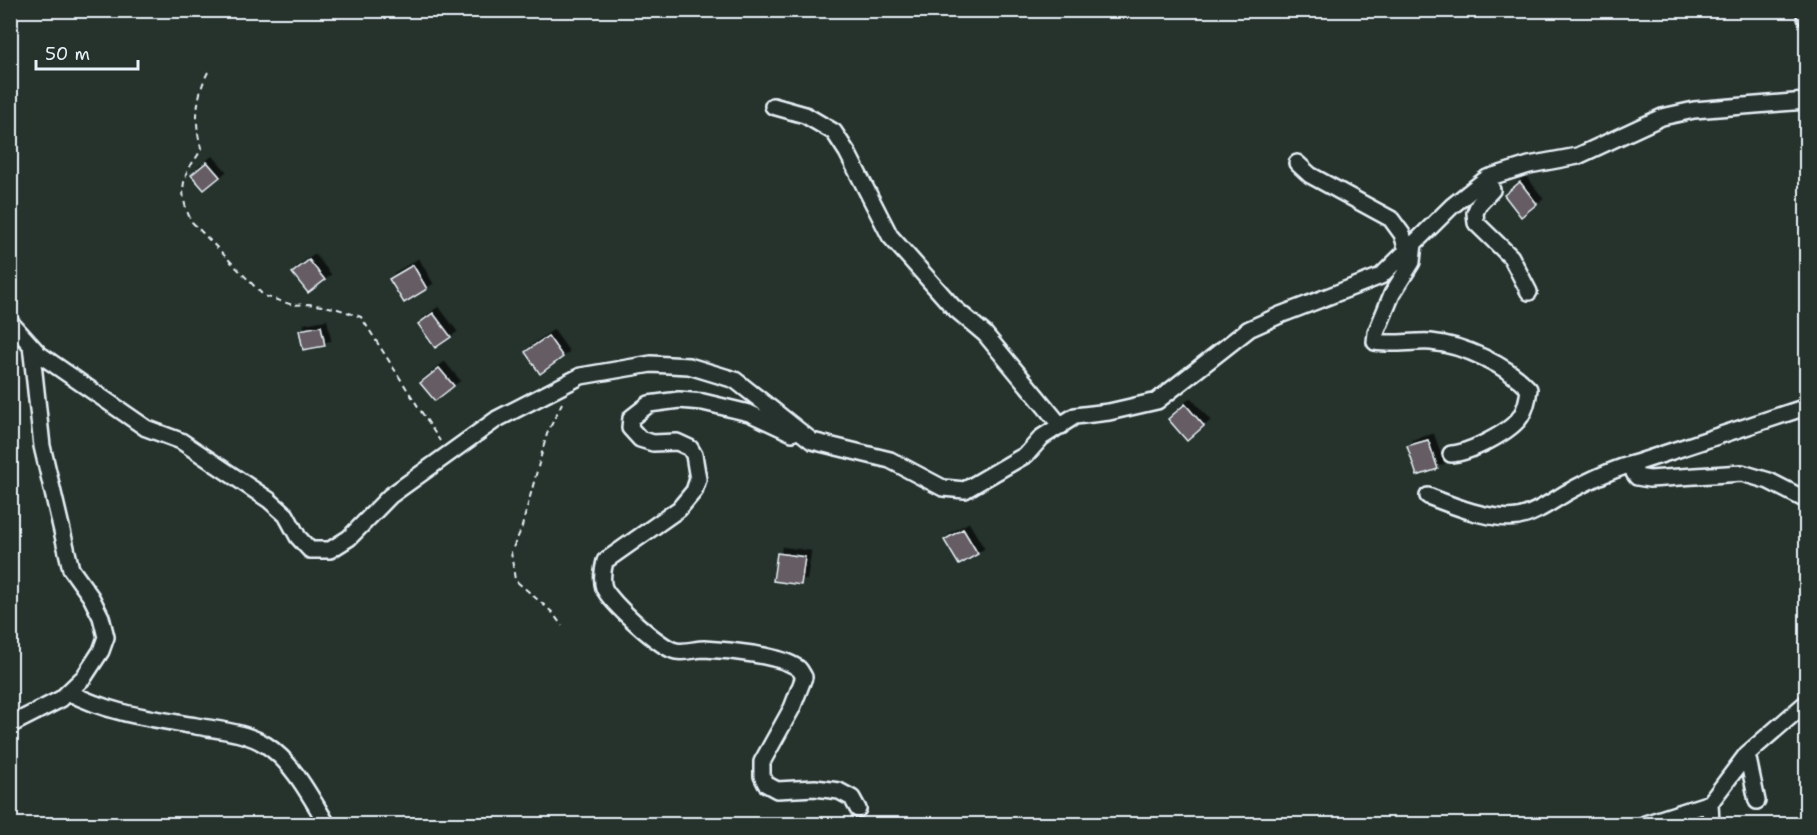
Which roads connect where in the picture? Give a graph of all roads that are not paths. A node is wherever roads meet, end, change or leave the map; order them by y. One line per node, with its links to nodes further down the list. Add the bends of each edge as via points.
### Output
1 (1804, 10): 2 (street)
2 (1806, 18)
3 (1806, 101): 6 (street, via 1694,110 1662,117 1578,156)
4 (773, 106): 12 (street, via 805,115 834,132 890,236 953,307 985,334)
5 (1297, 163): 7 (street, via 1310,175 1391,219)
6 (1487, 178): 7 (street); 8 (street, via 1492,190 1479,204 1476,223 1511,257)
7 (1411, 246): 12 (street, via 1381,276 1249,329 1157,400 1075,416); 14 (street, via 1412,262 1392,294 1375,342 1431,342 1471,351 1522,380 1529,389 1521,417 1511,426 1465,452)
8 (1529, 291)
9 (10, 322): 10 (street)
10 (31, 345): 13 (street, via 146,428 181,441 269,500 286,515 310,550 330,550 349,538 390,496 497,418 581,376 651,364 688,366 735,380); 18 (street, via 42,446 71,569 91,597 106,637 90,669)
11 (1806, 407): 15 (street)
12 (1061, 426): 13 (street, via 1042,437 1027,454 965,490 943,488 890,460)
13 (812, 441): 24 (street, via 749,413 703,402 649,404 631,418 630,428 640,439 677,442 690,448 698,479 694,491 679,509 605,561 604,589 655,641 676,651 738,651 798,669 804,677 799,692 762,762 762,776 766,784 777,790 839,791 852,798)
14 (1451, 454)
15 (1636, 463): 16 (street, via 1613,469 1518,517 1485,515); 17 (street, via 1637,477 1742,473 1769,481)
16 (1428, 496)
17 (1806, 500)
18 (68, 692): 20 (street); 25 (street, via 121,714 235,732 267,745 294,770)
19 (1806, 703): 21 (street)
20 (10, 725)
21 (1747, 754): 22 (street); 23 (street)
22 (1757, 801)
23 (1710, 803): 26 (street); 27 (street)
24 (858, 809)
25 (327, 825)
26 (1645, 825)
27 (1711, 825)

